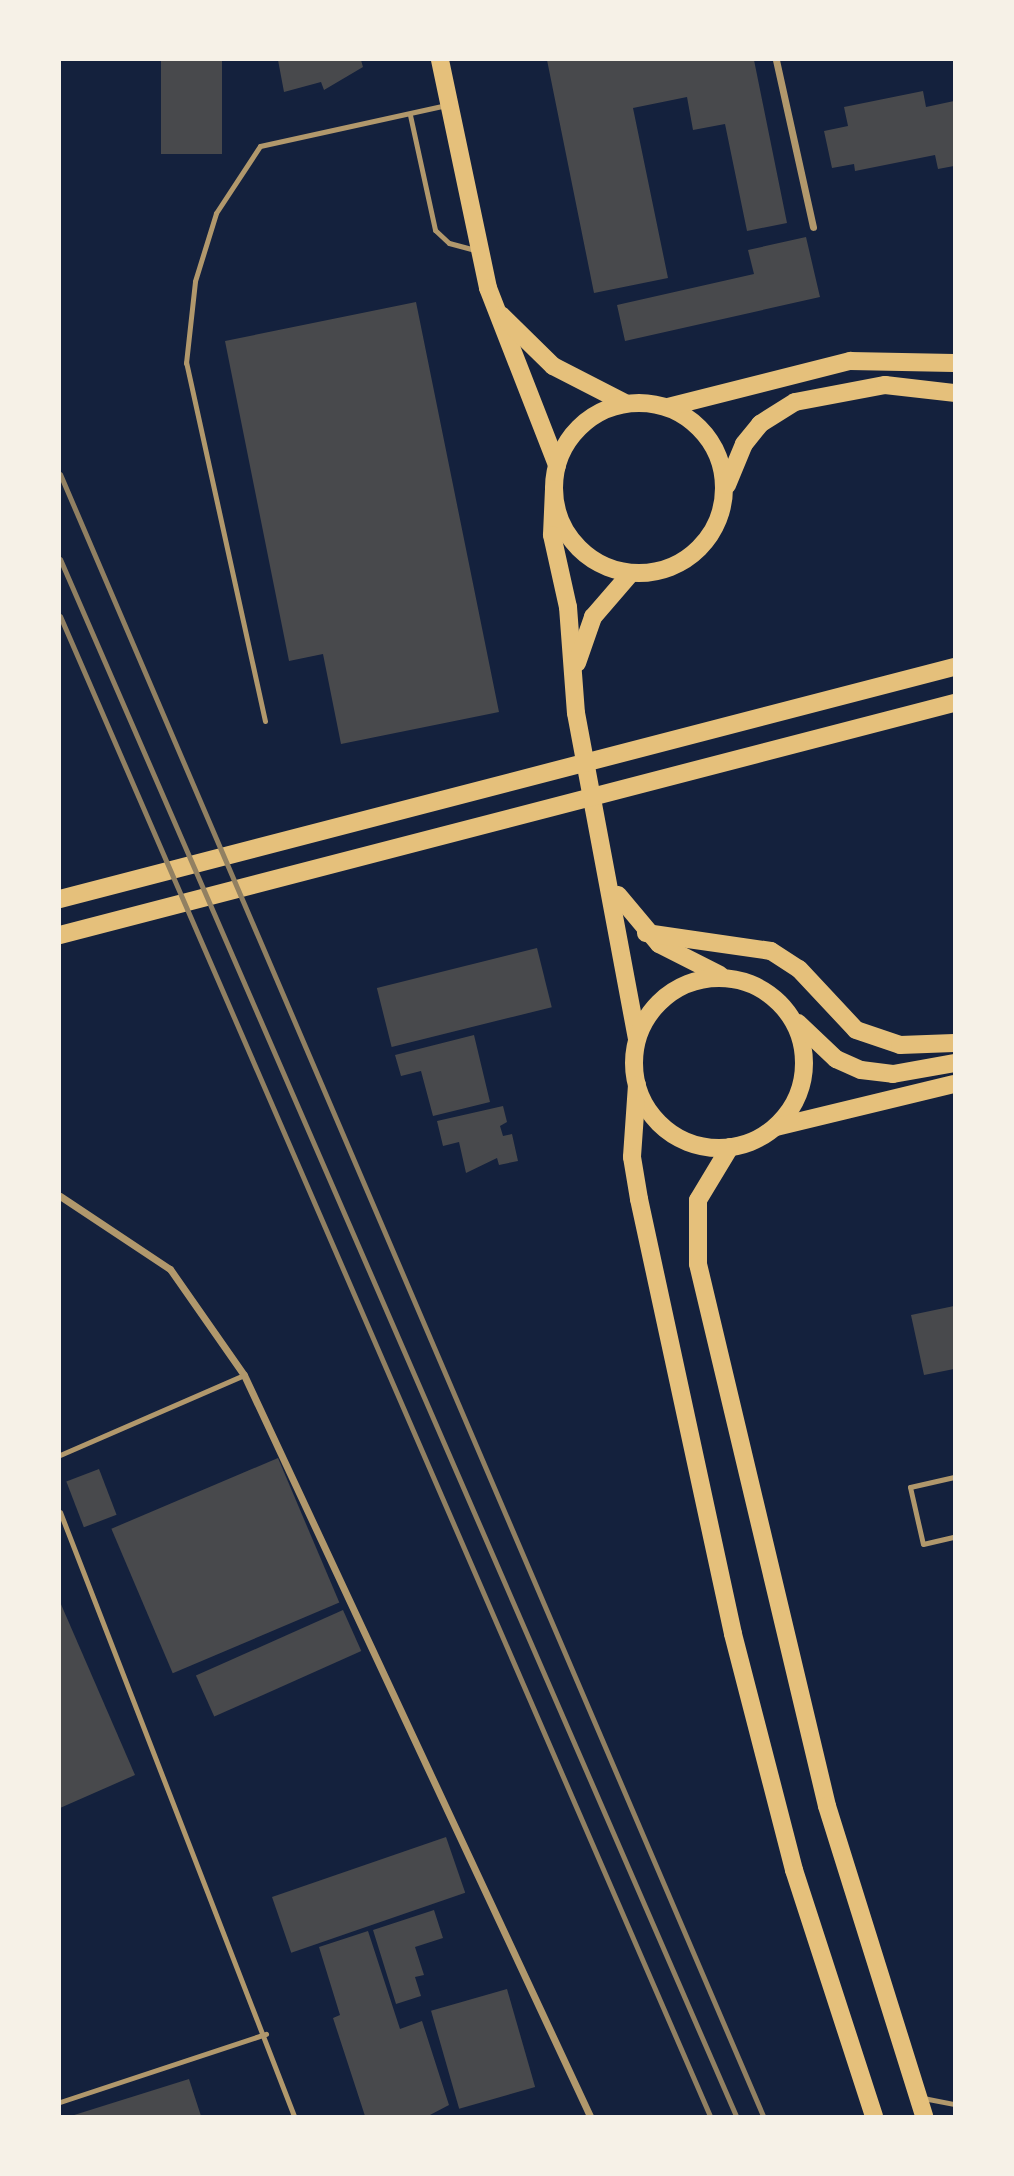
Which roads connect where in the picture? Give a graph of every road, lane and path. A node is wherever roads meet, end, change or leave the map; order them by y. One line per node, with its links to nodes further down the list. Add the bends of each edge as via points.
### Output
1 (440, 60): 3 (main road)
2 (776, 60): 5 (street)
3 (449, 104): 4 (lane); 6 (main road)
4 (410, 115): 6 (lane, via 435,230 449,243); 21 (lane, via 260,146 216,213 195,281 186,363)
5 (813, 227)
6 (479, 251): 7 (main road)
7 (492, 303): 10 (main road, via 544,359); 12 (main road)
8 (954, 363): 11 (main road, via 850,361)
9 (954, 393): 14 (main road, via 873,386 795,402 760,424 744,444)
10 (625, 403): 11 (main road); 12 (main road, via 582,424)
11 (668, 407): 14 (main road, via 711,442)
12 (557, 465): 13 (main road)
13 (554, 489): 15 (main road, via 562,525 576,546 607,567); 17 (main road, via 552,535 568,607)
14 (724, 495): 15 (main road, via 715,529 693,555 664,570)
15 (631, 573): 17 (main road, via 593,617)
16 (954, 667): 23 (main road, via 654,741)
17 (574, 680): 22 (main road)
18 (954, 703): 20 (main road)
19 (954, 711): 20 (main road)
20 (914, 713): 25 (main road)
21 (265, 721)
22 (613, 886): 24 (main road); 28 (main road)
23 (60, 899)
24 (646, 933): 26 (main road, via 675,955); 29 (main road, via 771,951 799,969 856,1031 900,1045)
25 (60, 935)
26 (727, 978): 27 (main road, via 768,993); 28 (main road, via 698,980 672,991)
27 (789, 1014): 30 (main road, via 830,1054 862,1070 893,1074); 33 (main road, via 803,1051 803,1077 789,1111)
28 (637, 1038): 32 (main road)
29 (954, 1043)
30 (954, 1063)
31 (954, 1084): 33 (main road)
32 (637, 1085): 34 (main road, via 651,1114 677,1137); 47 (main road, via 632,1135 637,1190 730,1621 794,1870)
33 (773, 1128): 34 (main road)
34 (730, 1147): 42 (main road, via 698,1200 698,1264 827,1806)
35 (60, 1196): 36 (street, via 170,1269)
36 (244, 1375): 37 (lane); 46 (street)
37 (60, 1455)
38 (954, 1476): 40 (lane, via 910,1487 923,1545)
39 (60, 1512): 41 (lane)
40 (954, 1537)
41 (266, 2034): 43 (lane); 45 (lane)
42 (916, 2097): 44 (lane); 48 (main road)
43 (60, 2102)
44 (954, 2104)
45 (294, 2116)
46 (590, 2116)
47 (874, 2116)
48 (923, 2116)

